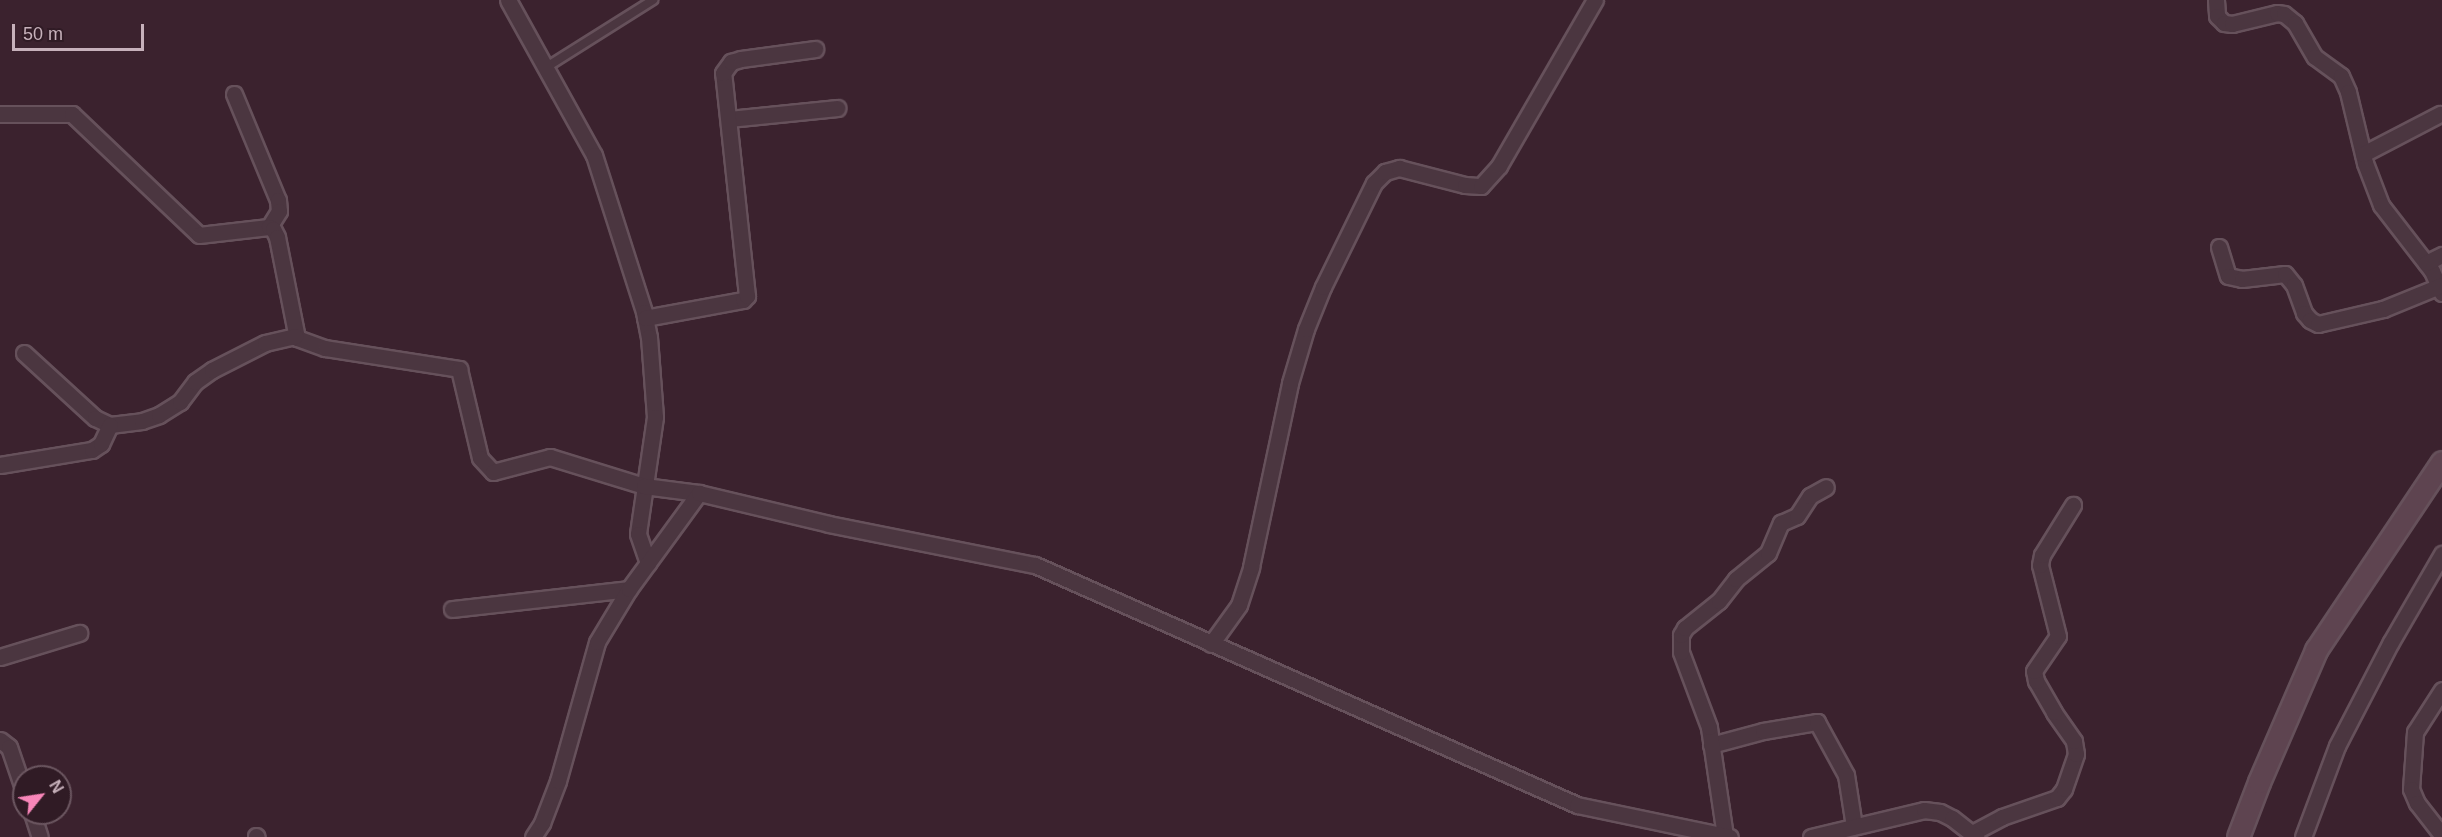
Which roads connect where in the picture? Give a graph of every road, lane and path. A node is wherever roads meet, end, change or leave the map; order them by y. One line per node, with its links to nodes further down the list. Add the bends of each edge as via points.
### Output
1 (508, 0): 6 (street)
2 (653, 0): 6 (lane)
3 (1595, 0): 33 (street, via 1499,166 1481,186 1399,168 1385,172 1374,183 1306,329 1290,383 1251,567 1239,605)
4 (2216, 0): 12 (street, via 2217,16 2224,23 2277,13 2295,23 2311,53 2345,84)
5 (815, 49): 11 (street, via 731,62 723,73)
6 (546, 69): 18 (street, via 594,155)
7 (234, 94): 13 (street, via 278,200 278,214)
8 (837, 108): 11 (street)
9 (0, 114): 13 (street, via 72,114 198,235)
10 (2440, 114): 12 (street)
11 (729, 119): 18 (street, via 747,296)
12 (2363, 154): 16 (street, via 2381,205)
13 (269, 227): 19 (street, via 277,237)
14 (2219, 247): 17 (street, via 2228,276 2242,279 2285,274 2294,285 2304,313 2319,324 2383,309)
15 (2442, 255): 16 (street)
16 (2426, 263): 17 (street)
17 (2441, 288)
18 (645, 318): 24 (street, via 655,405)
19 (295, 336): 21 (street, via 265,343 212,370 195,382 180,402 159,415); 24 (street, via 325,348 459,369 480,458 493,472 550,457)
20 (24, 353): 21 (street, via 95,418)
21 (110, 425): 22 (street, via 101,444 92,450)
22 (0, 465)
23 (2441, 470): 46 (main road, via 2316,650)
24 (644, 486): 26 (street); 29 (street, via 638,534)
25 (1826, 486): 37 (street, via 1809,496 1797,516 1781,523 1768,553 1736,579 1719,601 1681,635 1681,652 1703,708)
26 (699, 494): 29 (street); 33 (street, via 1035,565)
27 (2073, 505): 40 (street, via 2042,555 2040,566 2058,636 2034,671 2048,702 2074,741 2076,754 2057,798 2002,817)
28 (2442, 554): 47 (street, via 2337,746)
29 (648, 563): 30 (street)
30 (628, 589): 31 (street); 43 (street, via 591,655 558,781)
31 (452, 609)
32 (79, 633): 34 (street)
33 (1211, 644): 42 (street, via 1577,805)
34 (0, 657)
35 (2442, 690): 41 (street, via 2415,732 2411,789)
36 (0, 740): 38 (street, via 9,747)
37 (1711, 745): 39 (street, via 1763,730 1817,722 1846,775); 42 (street)
38 (15, 765)
39 (1854, 826): 40 (street, via 1924,810 1952,818); 45 (street)
40 (1974, 835)
41 (2442, 835)
42 (1725, 836): 44 (street)
43 (533, 837)
44 (1730, 837)
45 (1811, 837)
46 (2238, 837)
47 (2303, 837)

